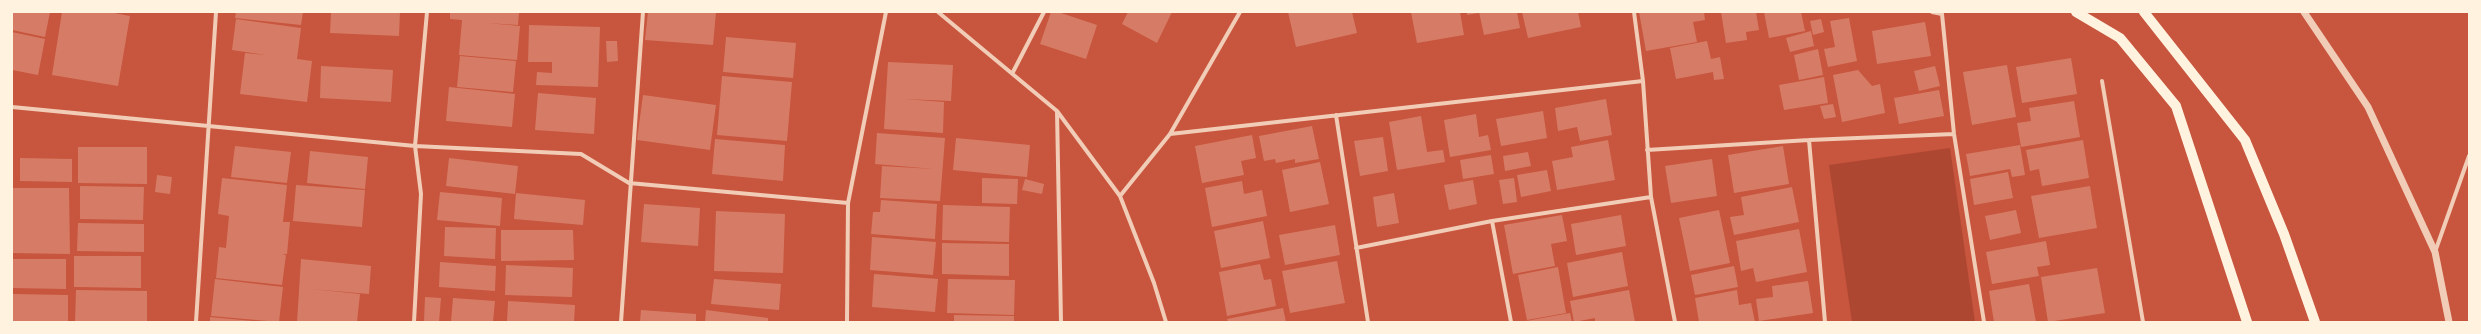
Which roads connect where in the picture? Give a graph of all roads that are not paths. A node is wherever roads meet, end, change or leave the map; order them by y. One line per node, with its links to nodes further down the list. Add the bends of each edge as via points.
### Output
1 (216, 12): 19 (street)
2 (427, 12): 23 (street)
3 (643, 12): 26 (street)
4 (886, 12): 29 (street)
5 (938, 12): 13 (street)
6 (1044, 12): 13 (street)
7 (1240, 12): 20 (street)
8 (1634, 12): 14 (street)
9 (1932, 12): 21 (street, via 1942,14)
10 (2076, 12): 45 (main road, via 2120,38 2176,106)
11 (2144, 12): 46 (main road, via 2245,140 2284,234)
12 (2304, 12): 32 (street, via 2368,107)
13 (1013, 72): 17 (street)
14 (1643, 81): 18 (street); 24 (street)
15 (2102, 81): 44 (street)
16 (12, 107): 19 (street)
17 (1057, 111): 27 (street); 37 (street)
18 (1336, 115): 20 (street); 31 (street)
19 (208, 125): 23 (street); 33 (street)
20 (1170, 134): 27 (street)
21 (1954, 134): 22 (street); 43 (street)
22 (1809, 140): 24 (street); 42 (street)
23 (415, 146): 26 (street, via 581,154); 34 (street, via 421,194)
24 (1647, 150): 28 (street)
25 (2469, 156): 32 (street)
26 (629, 184): 29 (street); 35 (street)
27 (1120, 196): 38 (street)
28 (1651, 197): 30 (street); 41 (street)
29 (848, 203): 36 (street)
30 (1492, 221): 31 (street); 40 (street)
31 (1356, 248): 39 (street)
32 (2435, 252): 47 (street)
33 (196, 322)
34 (414, 322)
35 (621, 322)
36 (847, 322)
37 (1062, 322)
38 (1166, 322)
39 (1368, 322)
40 (1511, 322)
41 (1675, 322)
42 (1825, 322)
43 (1984, 322)
44 (2143, 322)
45 (2247, 322)
46 (2315, 322)
47 (2449, 322)

